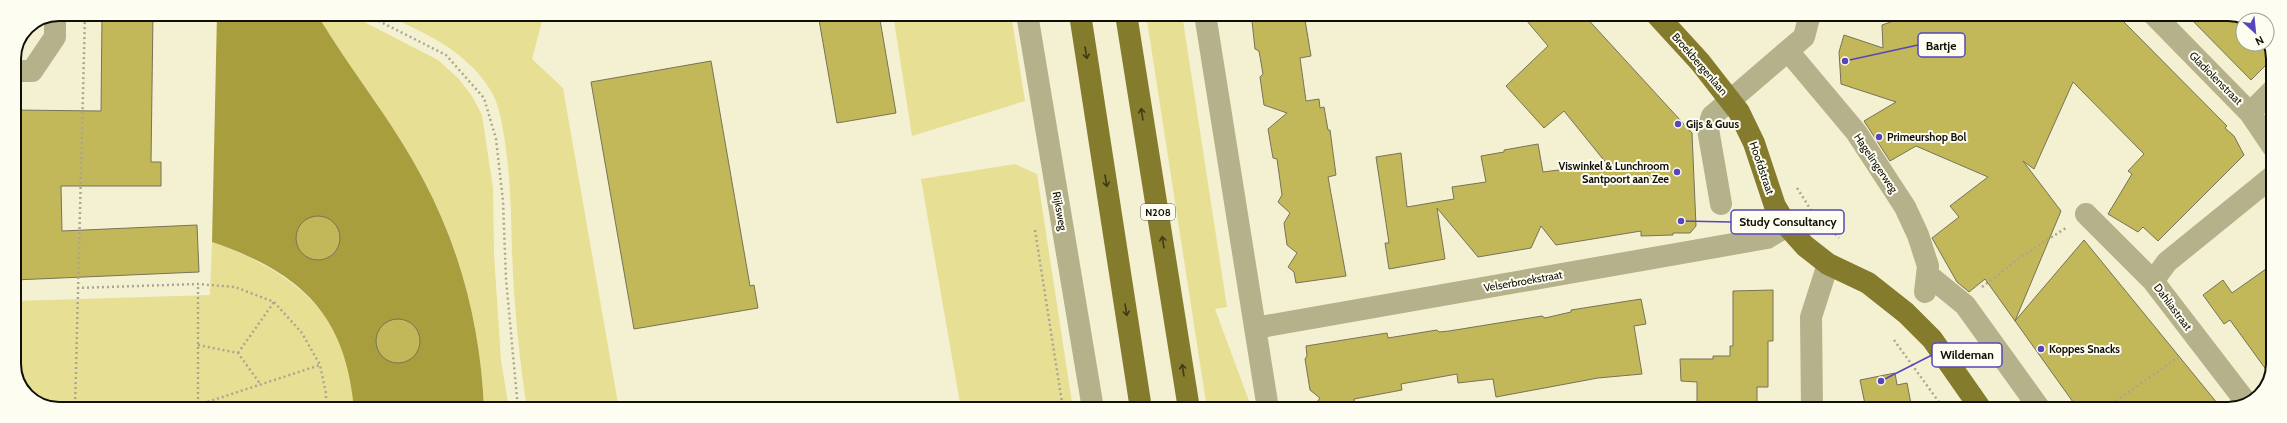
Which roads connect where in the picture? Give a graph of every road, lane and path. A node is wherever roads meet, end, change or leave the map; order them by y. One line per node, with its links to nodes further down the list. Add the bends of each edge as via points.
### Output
1 (85, 21): 26 (path)
2 (379, 21): 42 (path, via 446,55 484,98 496,139 503,201 506,279)
3 (1028, 21): 43 (street, Rijksweg)
4 (1081, 21): 44 (main road, one-way to 44)
5 (1127, 21): 45 (main road, N208, one-way to 5)
6 (1206, 21): 29 (street)
7 (1662, 21): 14 (main road, Broekbergenlaan)
8 (1811, 21): 11 (street, via 1804,37)
9 (2160, 21): 15 (street, Gladiolenstraat)
10 (55, 22): 12 (street, via 55,37)
11 (1788, 51): 14 (street); 28 (street, Hagelingerweg, via 1856,132 1885,174 1918,235 1928,266 1926,283)
12 (23, 71)
13 (2266, 97): 15 (street)
14 (1731, 100): 19 (street, Broekbergenlaan, via 1712,116 1708,129); 21 (main road, Hoofdstraat, via 1754,143 1767,186)
15 (2250, 113): 16 (street, Gladiolenstraat)
16 (2266, 137)
17 (1793, 181): 22 (path, via 1811,210)
18 (2266, 182): 24 (street, Dahliastraat, via 2167,262)
19 (1721, 204)
20 (2086, 214): 24 (street); 28 (path, via 2022,256)
21 (1787, 226): 23 (main road, Hoofdstraat, via 1805,246); 29 (street, Velserbroekstraat, via 1767,238)
22 (1840, 239)
23 (1828, 264): 47 (street, via 1811,317); 49 (main road, via 1868,283 1906,313 1932,339)
24 (2153, 281): 31 (street, Dahliastraat)
25 (198, 284): 26 (path); 27 (path, via 234,287); 32 (path)
26 (77, 288): 38 (path)
27 (274, 302): 33 (path); 34 (path, via 302,333)
28 (1962, 303): 50 (street)
29 (1255, 328): 46 (street)
30 (1893, 338): 48 (path)
31 (2200, 341): 36 (street, Dahliastraat); 37 (path)
32 (198, 345): 33 (path); 39 (path)
33 (238, 353): 35 (path)
34 (320, 365): 35 (path); 41 (path)
35 (261, 384): 40 (path)
36 (2243, 398)
37 (2116, 401)
38 (75, 402)
39 (198, 402)
40 (212, 402)
41 (326, 402)
42 (517, 402)
43 (1092, 402)
44 (1140, 402)
45 (1188, 402)
46 (1267, 402)
47 (1812, 402)
48 (1939, 402)
49 (1976, 402)
50 (2035, 402)

